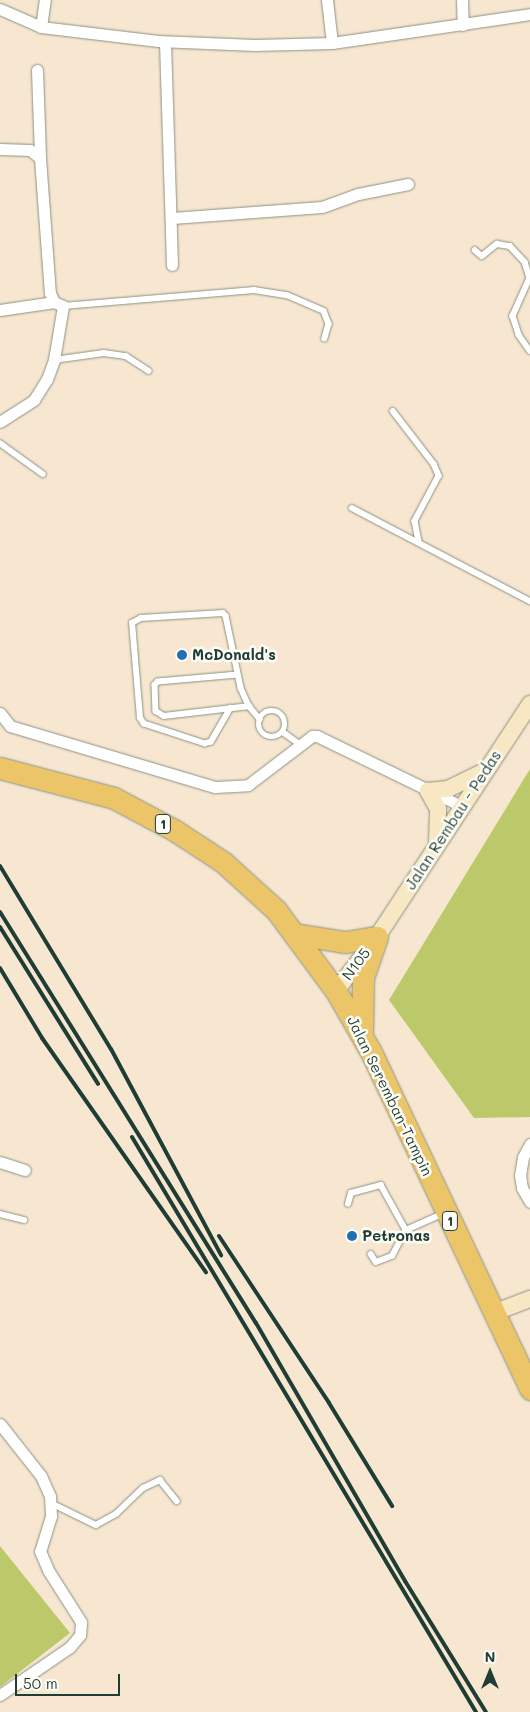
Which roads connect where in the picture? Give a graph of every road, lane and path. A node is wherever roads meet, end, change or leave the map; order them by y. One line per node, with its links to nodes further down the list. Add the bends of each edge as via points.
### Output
1 (45, 0): 7 (street)
2 (327, 0): 9 (street)
3 (462, 0): 6 (street)
4 (0, 10): 7 (street)
5 (530, 14): 6 (street)
6 (463, 25): 9 (street)
7 (41, 27): 8 (street)
8 (164, 42): 9 (street); 14 (street)
9 (332, 42)
10 (37, 70): 12 (street)
11 (0, 149): 12 (street, via 30,150)
12 (40, 158): 17 (street, via 50,293)
13 (408, 184): 14 (street, via 358,194 322,207)
14 (172, 218): 16 (street)
15 (475, 250): 20 (lane, via 482,256 497,244 510,246 525,262 530,278 513,316 519,336)
16 (172, 264)
17 (58, 304): 18 (street); 19 (lane, via 254,290 287,295 324,311 330,324); 21 (street)
18 (0, 310)
19 (325, 338)
20 (530, 351)
21 (54, 360): 22 (lane, via 104,353 126,356); 24 (street, via 34,400)
22 (150, 371)
23 (393, 411): 28 (lane, via 434,464 439,476 416,521)
24 (0, 422)
25 (0, 443): 26 (lane)
26 (43, 474)
27 (352, 508): 28 (lane)
28 (419, 542): 29 (lane)
29 (530, 601)
30 (238, 675): 32 (lane); 33 (lane, via 163,680 155,685 158,714); 33 (lane, via 229,624 223,613 141,618 132,623 140,718 144,724 205,744 211,742)
31 (530, 704): 40 (main road, Jalan Rembau - Pedas / N105)
32 (249, 706): 33 (lane); 35 (lane)
33 (231, 708)
34 (0, 713): 36 (street)
35 (260, 719): 37 (lane, via 264,734 274,737); 37 (lane, via 266,713 276,712 284,718)
36 (5, 723): 38 (street, via 215,787 248,784)
37 (283, 732): 38 (lane)
38 (301, 745): 41 (street, via 312,736 323,738)
39 (0, 768): 44 (highway, Jalan Seremban-Tampin / 1, via 114,798 174,830 223,862 276,910)
40 (481, 774): 41 (main road, via 448,789); 42 (main road, Jalan Rembau - Pedas / N105)
41 (428, 791): 42 (street); 43 (main road, via 438,808 440,821)
42 (462, 806): 43 (main road, Jalan Rembau - Pedas / N105)
43 (436, 846): 45 (main road, Jalan Rembau - Pedas / N105)
44 (295, 934): 45 (highway, via 345,942); 46 (highway, Jalan Seremban-Tampin / 1)
45 (377, 937): 46 (main road, N105 / N105); 47 (highway, via 363,978)
46 (336, 991): 47 (highway, Jalan Seremban-Tampin / 1)
47 (362, 1034): 53 (highway, Jalan Seremban-Tampin / 1)
48 (530, 1144): 51 (street, via 523,1157 520,1175 522,1188)
49 (0, 1162): 50 (street)
50 (25, 1170)
51 (530, 1202)
52 (348, 1204): 56 (lane, via 351,1193 381,1185)
53 (446, 1212): 56 (lane); 59 (highway, Jalan Seremban-Tampin / 1)
54 (0, 1214): 55 (lane)
55 (24, 1220)
56 (406, 1230): 57 (lane, via 392,1256 376,1262)
57 (371, 1254)
58 (530, 1299): 59 (main road)
59 (493, 1313): 60 (highway, Jalan Seremban-Tampin / 1)
60 (530, 1389)
61 (0, 1424): 63 (street, via 41,1476)
62 (177, 1501): 63 (lane, via 160,1480 143,1488 116,1514 96,1525)
63 (53, 1504): 64 (street, via 40,1551 48,1570 81,1622 80,1635 70,1647)
64 (0, 1695)

